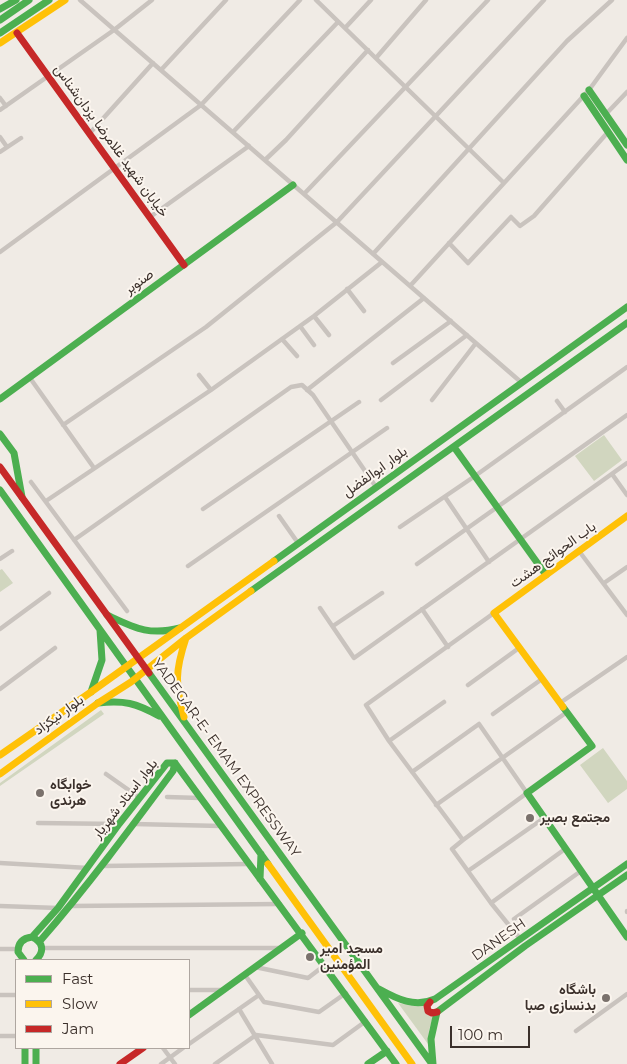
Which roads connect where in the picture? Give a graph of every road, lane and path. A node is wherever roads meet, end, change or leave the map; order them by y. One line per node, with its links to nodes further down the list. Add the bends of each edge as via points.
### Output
1 (16, 0): 15 (main road)
2 (29, 0): 16 (main road)
3 (49, 0): 20 (main road)
4 (65, 0): 21 (main road)
5 (80, 0): 19 (street)
6 (152, 0): 19 (street)
7 (226, 0): 27 (street)
8 (300, 0): 34 (street)
9 (316, 0): 17 (street)
10 (371, 0): 18 (street)
11 (426, 0): 25 (street)
12 (488, 0): 29 (street)
13 (544, 0): 38 (street)
14 (612, 0): 47 (street, via 567,41)
15 (0, 9)
16 (0, 20)
17 (338, 22): 18 (street); 39 (street)
18 (345, 28): 24 (street)
19 (114, 30): 26 (street); 28 (street)
20 (0, 33)
21 (17, 33): 23 (main road); 28 (main road, خیابان شهید غلامرضا یزدان‌شناس)
22 (627, 38): 30 (street)
23 (0, 43)
24 (368, 50): 25 (street); 50 (street)
25 (376, 58): 29 (street)
26 (153, 63): 27 (street); 41 (street)
27 (161, 70): 34 (street)
28 (49, 76): 35 (street); 41 (main road, خیابان شهید غلامرضا یزدان‌شناس)
29 (405, 87): 38 (street); 55 (street)
30 (589, 90): 32 (street); 37 (main road)
31 (627, 92): 37 (street)
32 (584, 96): 40 (main road); 53 (street)
33 (0, 98): 35 (street)
34 (201, 105): 39 (street); 52 (street)
35 (6, 106): 36 (street)
36 (0, 110)
37 (606, 114): 44 (main road)
38 (436, 117): 47 (street); 57 (street)
39 (233, 132): 45 (street)
40 (608, 132): 48 (main road); 58 (street, via 534,216 520,226 511,217 468,263)
41 (90, 133): 52 (main road, خیابان شهید غلامرضا یزدان‌شناس)
42 (0, 137): 46 (street)
43 (21, 138): 46 (street)
44 (626, 142): 48 (main road)
45 (249, 146): 50 (street); 56 (street)
46 (8, 147): 49 (street)
47 (469, 149): 53 (street); 60 (street)
48 (620, 149): 51 (main road)
49 (0, 152)
50 (265, 160): 54 (street)
51 (627, 160)
52 (116, 169): 56 (main road, خیابان شهید غلامرضا یزدان‌شناس); 59 (street)
53 (504, 183): 58 (street)
54 (293, 185): 55 (street); 62 (main road, صنوبر)
55 (304, 194): 57 (street)
56 (150, 216): 62 (main road, خیابان شهید غلامرضا یزدان‌شناس)
57 (337, 222): 60 (street); 93 (street, via 206,327)
58 (449, 243): 63 (street)
59 (0, 252)
60 (373, 254): 61 (street)
61 (382, 262): 63 (street); 64 (street)
62 (184, 265): 81 (main road, صنوبر)
63 (410, 286): 65 (street)
64 (347, 289): 67 (street); 68 (street)
65 (424, 298): 69 (street); 84 (street)
66 (627, 307): 82 (main road, بلوار ابوالفضل)
67 (364, 311)
68 (314, 316): 71 (street); 72 (street)
69 (450, 321): 73 (street); 78 (street)
70 (627, 323): 96 (main road, بلوار ابوالفضل)
71 (300, 326): 74 (street); 76 (street)
72 (328, 335)
73 (467, 335): 75 (street); 86 (street)
74 (282, 339): 77 (street); 83 (street)
75 (476, 342): 82 (street); 87 (street)
76 (314, 345)
77 (297, 356)
78 (393, 362)
79 (627, 367): 90 (street)
80 (199, 375): 83 (street)
81 (30, 378): 85 (main road, صنوبر); 93 (street)
82 (522, 382): 104 (main road, بلوار ابوالفضل)
83 (211, 390): 100 (street)
84 (307, 390): 92 (street); 117 (street, via 302,385 292,387)
85 (0, 399)
86 (381, 400)
87 (432, 400)
88 (557, 401): 90 (street)
89 (359, 402): 92 (street)
90 (565, 412): 102 (street)
91 (627, 415): 110 (street)
92 (331, 421): 97 (street); 111 (street)
93 (63, 425): 100 (street)
94 (387, 428): 97 (street)
95 (0, 435): 108 (main road, via 14,453)
96 (454, 447): 102 (main road); 119 (main road, بلوار ابوالفضل)
97 (351, 452): 104 (street); 126 (street)
98 (627, 463): 101 (street)
99 (0, 467): 108 (main road, YADEGAR-E- EMAM EXPRESSWAY)
100 (94, 468): 109 (street)
101 (612, 474): 106 (street); 118 (street)
102 (475, 476): 107 (street); 110 (main road)
103 (31, 482): 109 (street)
104 (376, 487): 116 (main road, بلوار ابوالفضل)
105 (0, 490): 139 (main road, YADEGAR-E- EMAM EXPRESSWAY)
106 (627, 495)
107 (444, 497): 114 (street); 115 (street)
108 (22, 498): 136 (main road, YADEGAR-E- EMAM EXPRESSWAY)
109 (46, 501): 117 (street)
110 (497, 507): 115 (street); 118 (main road)
111 (202, 509)
112 (279, 516): 120 (street)
113 (627, 516): 122 (main road, باب الحوائج هشت)
114 (400, 527)
115 (466, 529): 124 (street); 125 (street)
116 (315, 531): 119 (main road); 120 (main road, بلوار ابوالفضل)
117 (74, 540): 134 (street)
118 (521, 540): 124 (street); 128 (main road)
119 (322, 541): 142 (main road, بلوار ابوالفضل)
120 (298, 543): 140 (main road, بلوار ابوالفضل)
121 (12, 551): 123 (street)
122 (580, 551): 128 (main road, باب الحوائج هشت); 129 (street)
123 (0, 559)
124 (489, 562): 133 (street)
125 (416, 564)
126 (188, 566)
127 (627, 567): 129 (street)
128 (546, 575): 135 (main road, باب الحوائج هشت)
129 (604, 584): 137 (street)
130 (49, 593): 141 (street)
131 (382, 593): 138 (street)
132 (320, 608): 138 (street)
133 (422, 609): 138 (street, via 354,658); 143 (street)
134 (128, 611)
135 (494, 614): 143 (street); 145 (main road)
136 (107, 615): 140 (main road, via 154,633); 147 (main road, YADEGAR-E- EMAM EXPRESSWAY)
137 (627, 615)
138 (333, 626)
139 (100, 627): 148 (main road, YADEGAR-E- EMAM EXPRESSWAY); 154 (main road, via 102,660)
140 (180, 628): 147 (main road, بلوار ابوالفضل)
141 (0, 629)
142 (186, 638): 149 (main road, بلوار ابوالفضل); 161 (main road, via 175,678)
143 (448, 646): 162 (street, via 366,704)
144 (56, 648): 153 (street)
145 (519, 648): 151 (main road); 152 (street)
146 (627, 657): 157 (street)
147 (138, 658): 148 (main road, بلوار نیکزاد); 149 (main road, YADEGAR-E- EMAM EXPRESSWAY)
148 (126, 667): 150 (main road, YADEGAR-E- EMAM EXPRESSWAY); 154 (main road, بلوار نیکزاد)
149 (146, 669): 150 (main road, بلوار نیکزاد); 161 (main road, YADEGAR-E- EMAM EXPRESSWAY)
150 (135, 679): 156 (main road, بلوار نیکزاد); 160 (main road, YADEGAR-E- EMAM EXPRESSWAY)
151 (542, 679): 157 (main road); 159 (street)
152 (468, 685)
153 (0, 690)
154 (91, 692): 163 (main road, بلوار نیکزاد)
155 (444, 702): 162 (street)
156 (98, 703): 160 (main road, via 118,700 138,704); 167 (main road, بلوار نیکزاد)
157 (560, 703): 158 (main road)
158 (566, 712): 164 (street); 169 (main road, via 592,746)
159 (493, 714)
160 (162, 718): 182 (main road, YADEGAR-E- EMAM EXPRESSWAY)
161 (186, 724): 214 (main road, YADEGAR-E- EMAM EXPRESSWAY)
162 (389, 741): 166 (street)
163 (0, 755)
164 (502, 758): 166 (street, via 479,724); 169 (street); 174 (street)
165 (176, 763): 171 (main road, بلوار استاد شهریار, via 167,763); 172 (main road); 173 (main road, بلوار استاد شهریار)
166 (412, 772): 174 (street)
167 (0, 773)
168 (106, 774): 171 (street)
169 (527, 793): 175 (main road); 180 (street)
170 (167, 797): 172 (street)
171 (140, 798): 173 (main road); 177 (main road, بلوار استاد شهریار)
172 (200, 798): 179 (main road)
173 (149, 804): 178 (main road, بلوار استاد شهریار)
174 (436, 804): 180 (street)
175 (544, 818): 181 (main road); 188 (street)
176 (38, 823): 177 (street)
177 (119, 824): 187 (main road, بلوار استاد شهریار)
178 (134, 824): 179 (street); 186 (main road, بلوار استاد شهریار)
179 (221, 826): 184 (main road)
180 (462, 840): 188 (street, via 452,848)
181 (566, 848): 189 (main road); 194 (street)
182 (261, 854): 191 (main road); 213 (main road, YADEGAR-E- EMAM EXPRESSWAY)
183 (0, 863): 187 (street)
184 (249, 864): 186 (street); 191 (main road)
185 (627, 864): 192 (main road, DANESH)
186 (102, 866): 197 (main road, بلوار استاد شهریار)
187 (88, 868): 198 (main road, بلوار استاد شهریار)
188 (468, 871): 194 (street)
189 (581, 871): 192 (main road); 199 (street)
190 (627, 875): 193 (main road, DANESH)
191 (260, 879): 195 (main road)
192 (593, 888): 193 (main road); 203 (main road, DANESH)
193 (598, 896): 202 (main road); 224 (main road, DANESH)
194 (491, 903): 203 (street)
195 (280, 904): 197 (street); 200 (main road)
196 (0, 906): 198 (street)
197 (71, 906): 204 (main road, بلوار استاد شهریار)
198 (58, 908): 201 (main road, بلوار استاد شهریار)
199 (514, 919)
200 (302, 934): 205 (main road); 210 (main road)
201 (32, 937): 204 (main road); 207 (main road, بلوار استاد شهریار, via 24,938)
202 (627, 937)
203 (521, 940): 222 (main road, DANESH)
204 (41, 945): 205 (street); 209 (main road, بلوار استاد شهریار, via 41,956)
205 (281, 948): 211 (main road)
206 (0, 949): 207 (street)
207 (18, 949): 208 (main road)
208 (23, 959)
209 (37, 959)
210 (325, 965): 211 (street, via 308,978); 217 (main road)
211 (255, 967): 212 (main road)
212 (245, 975): 216 (main road); 221 (street)
213 (350, 977): 217 (main road); 248 (main road, YADEGAR-E- EMAM EXPRESSWAY)
214 (378, 988): 222 (main road, via 404,1002); 249 (main road, YADEGAR-E- EMAM EXPRESSWAY)
215 (190, 990): 216 (street)
216 (223, 990): 225 (main road)
217 (346, 993): 221 (street, via 319,1012 264,1002); 226 (main road)
218 (627, 994): 227 (street)
219 (0, 995): 220 (street)
220 (15, 995)
221 (259, 995): 223 (street)
222 (430, 1002): 224 (main road, via 428,1010)
223 (239, 1009): 228 (street); 231 (street)
224 (437, 1012): 249 (main road, via 430,1038)
225 (190, 1014)
226 (366, 1021): 228 (street, via 333,1045); 237 (main road)
227 (576, 1031)
228 (256, 1035): 244 (street); 245 (street)
229 (0, 1036): 230 (street)
230 (15, 1036)
231 (190, 1043)
232 (25, 1049): 239 (main road)
233 (36, 1049): 240 (main road)
234 (142, 1049): 241 (main road)
235 (164, 1049): 238 (street)
236 (182, 1049): 238 (street)
237 (387, 1051): 246 (main road); 247 (main road)
238 (170, 1057): 242 (street); 243 (street)
239 (25, 1064)
240 (36, 1064)
241 (120, 1064)
242 (161, 1064)
243 (175, 1064)
244 (215, 1064)
245 (272, 1064)
246 (368, 1064)
247 (396, 1064)
248 (412, 1064)
249 (432, 1064)

